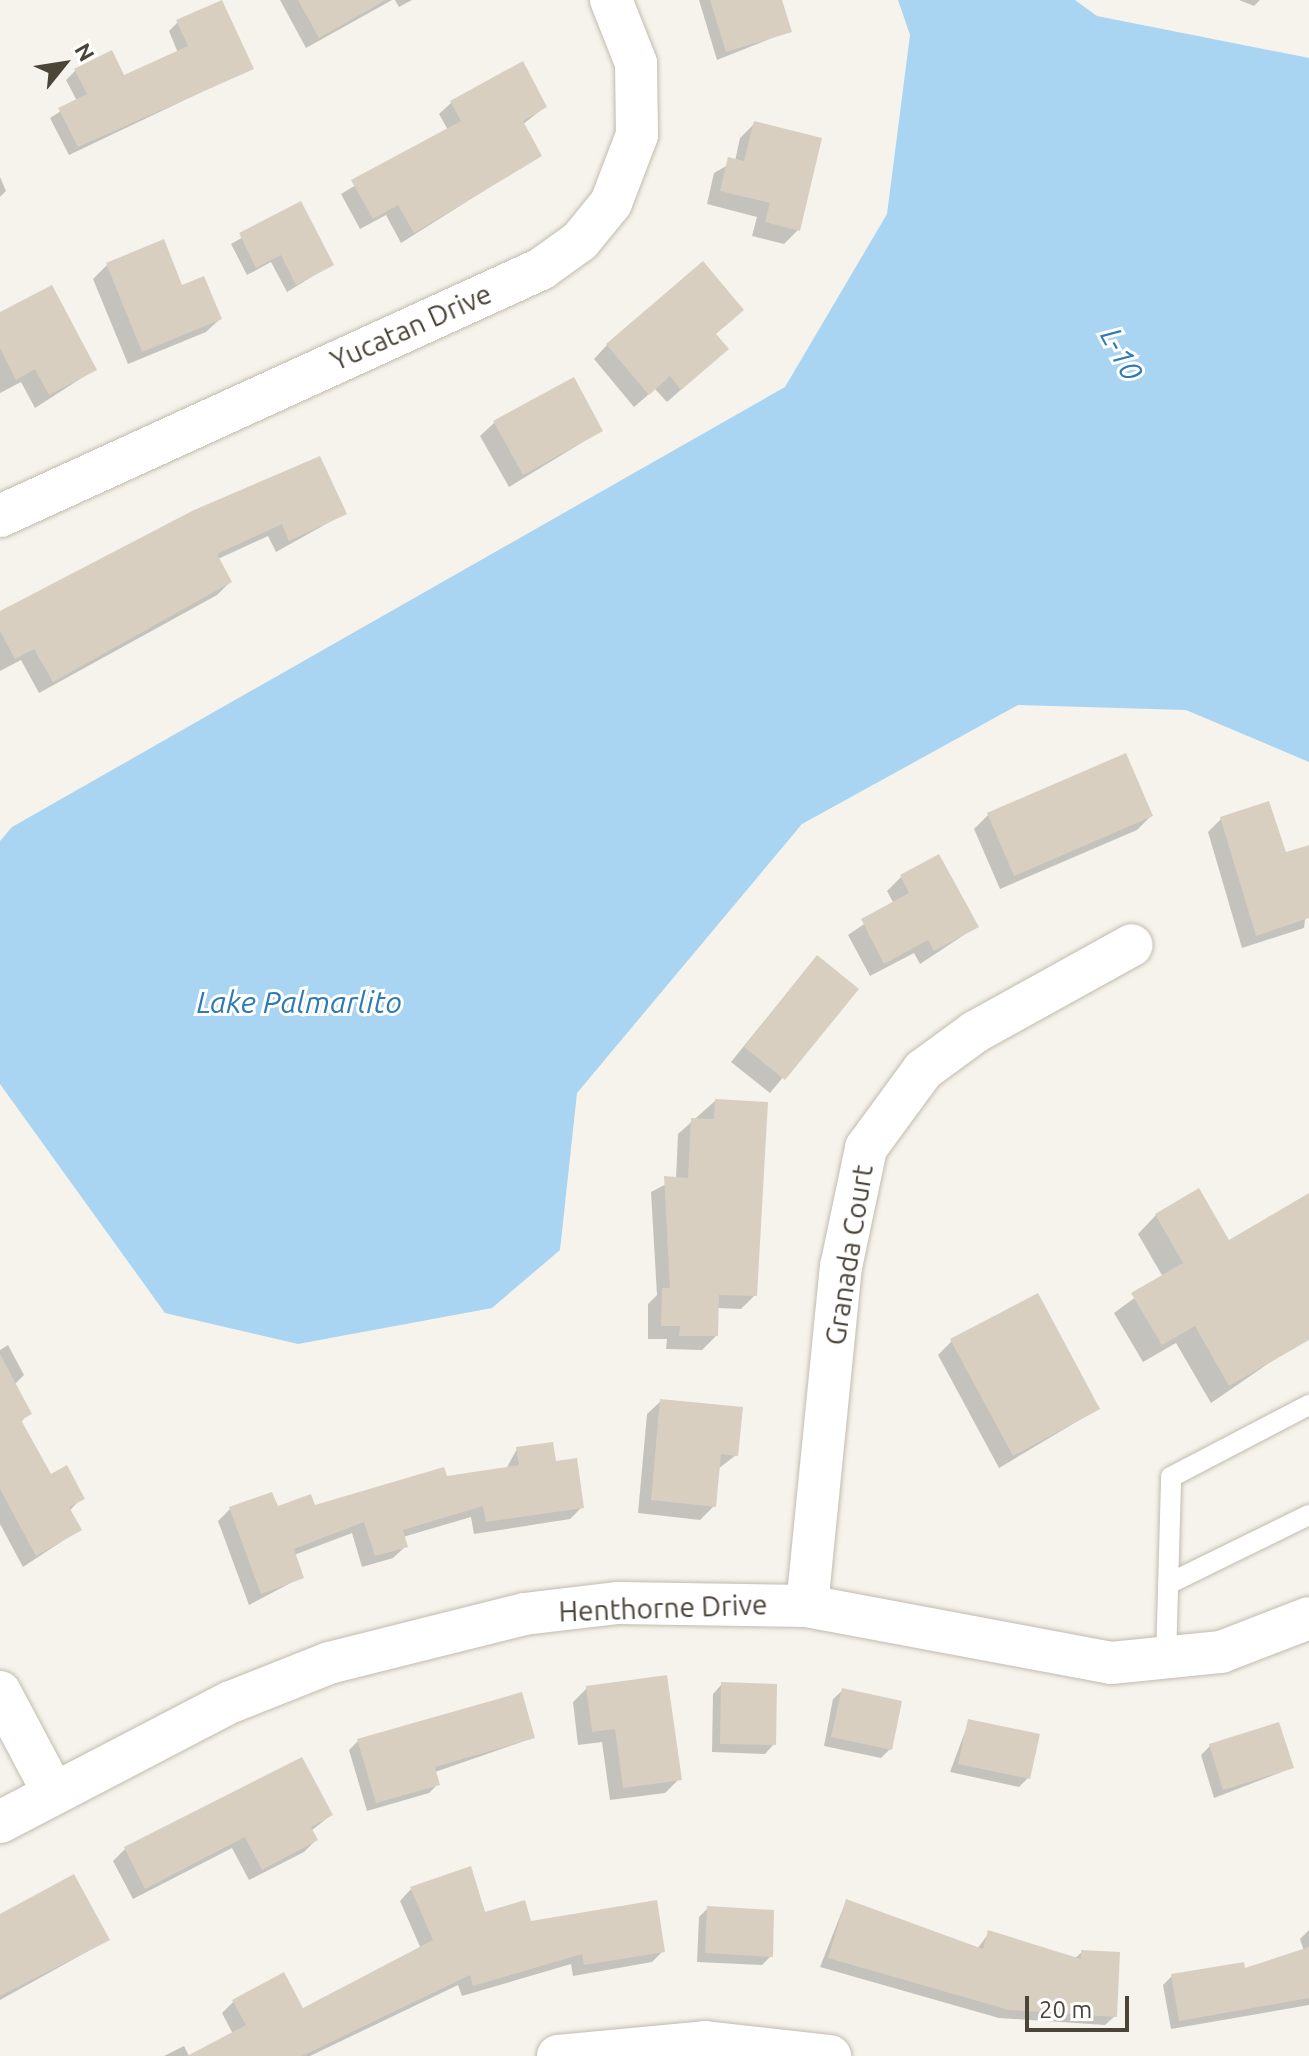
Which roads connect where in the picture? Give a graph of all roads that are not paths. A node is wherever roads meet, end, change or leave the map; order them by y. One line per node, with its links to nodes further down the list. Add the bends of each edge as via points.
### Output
1 (611, 0): 2 (street, Yucatan Drive, via 636,63 637,135 611,203 580,241 541,269)
2 (0, 516)
3 (1132, 945): 7 (street, Granada Court, via 975,1032 923,1070 886,1110 866,1148 841,1267)
4 (1309, 1405): 6 (lane, via 1171,1477)
5 (1309, 1515): 6 (lane)
6 (1168, 1584): 9 (lane)
7 (807, 1606): 9 (street, Henthorne Drive, via 913,1622 1056,1657); 11 (street, Henthorne Drive, via 618,1603 432,1632 231,1702)
8 (1309, 1618): 9 (street, Henthorne Drive, via 1221,1652)
9 (1166, 1661)
10 (0, 1692): 11 (street)
11 (54, 1794): 12 (street, Henthorne Drive)
12 (0, 1822)
13 (558, 2056): 14 (street, via 705,2042)
14 (830, 2056)

